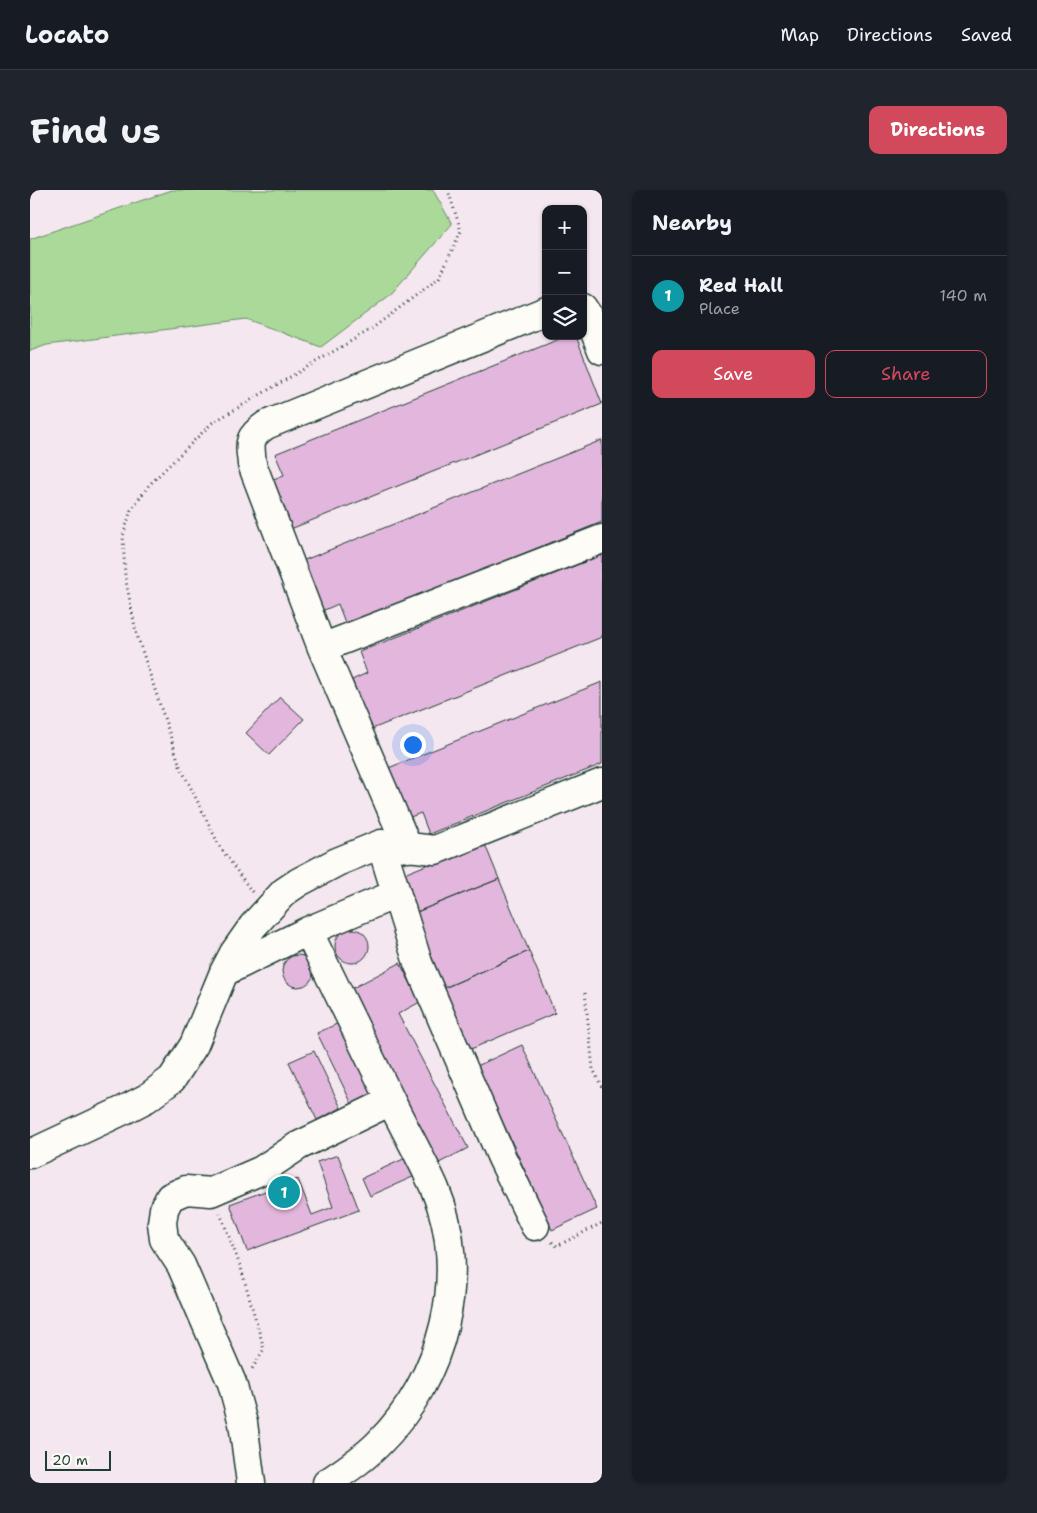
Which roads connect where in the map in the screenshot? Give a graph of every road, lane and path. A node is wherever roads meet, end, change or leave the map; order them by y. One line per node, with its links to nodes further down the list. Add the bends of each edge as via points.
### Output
1 (448, 190): 11 (path, via 461,231 439,278 370,330 212,423 149,485 131,510 123,536 125,576 136,632 180,766 220,846)
2 (542, 313): 6 (lane, via 255,432 250,442 252,464)
3 (587, 313): 4 (lane)
4 (602, 350)
5 (602, 539): 6 (lane)
6 (322, 648): 9 (lane)
7 (602, 783): 9 (lane, via 435,850)
8 (381, 844): 9 (lane); 10 (lane); 11 (lane, via 299,882 284,892)
9 (408, 848)
10 (396, 894): 12 (lane); 20 (lane, via 418,963 502,1158)
11 (266, 912): 13 (lane, via 243,939)
12 (308, 930): 13 (lane); 16 (lane)
13 (224, 972): 17 (lane, via 194,1044 172,1079 124,1110)
14 (585, 993): 15 (path, via 593,1070)
15 (602, 1087)
16 (391, 1101): 18 (lane, via 298,1146 262,1170); 23 (lane, via 435,1190 449,1241 452,1280 435,1357 423,1384 401,1418 379,1443 356,1464)
17 (30, 1154)
18 (211, 1192): 21 (path, via 241,1268 264,1349); 21 (lane, via 186,1190 170,1197 162,1223 164,1239 181,1265)
19 (602, 1223): 20 (path, via 556,1246)
20 (536, 1226)
21 (235, 1395): 22 (lane, via 243,1424)
22 (251, 1483)
23 (327, 1483)

